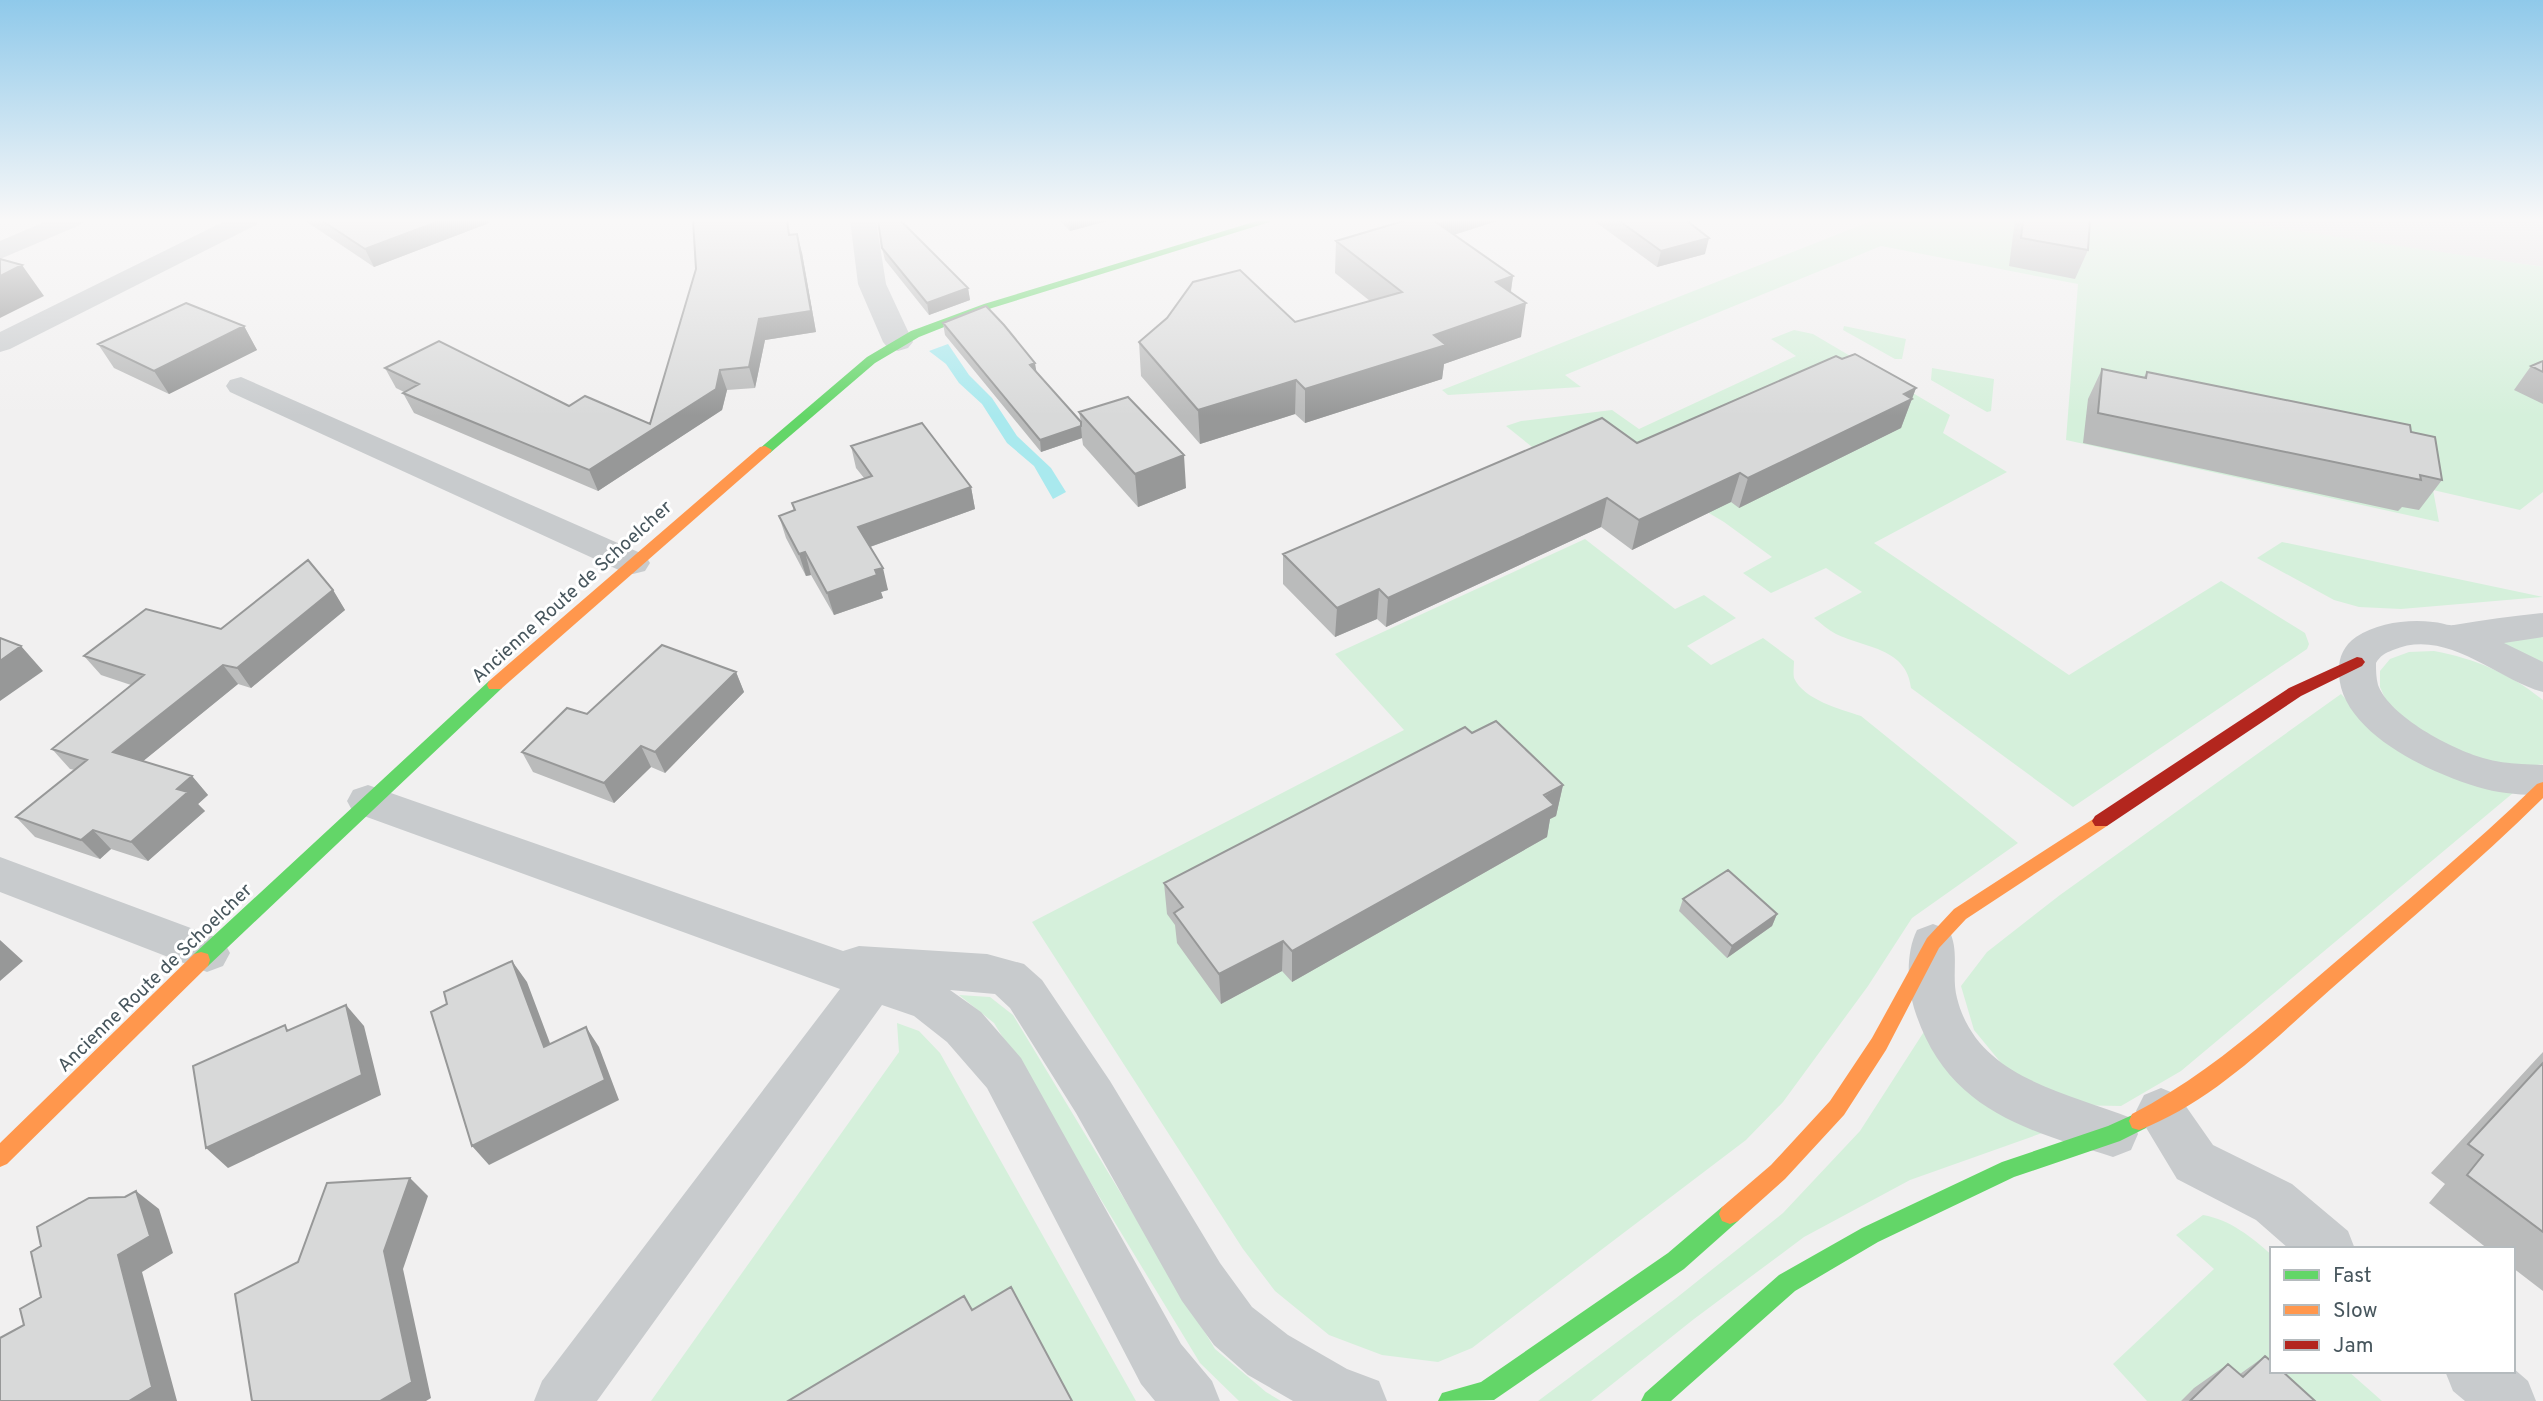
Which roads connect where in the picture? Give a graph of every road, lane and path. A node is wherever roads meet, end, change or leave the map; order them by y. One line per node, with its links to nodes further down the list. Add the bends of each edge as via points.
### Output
1 (116, 285): 5 (street)
2 (873, 285): 4 (street)
3 (1057, 285): 4 (street, Ancienne Route de Schoelcher)
4 (898, 342): 7 (street, Ancienne Route de Schoelcher)
5 (0, 343)
6 (241, 386): 7 (street)
7 (633, 563): 14 (street, Ancienne Route de Schoelcher)
8 (2543, 625): 9 (street)
9 (2447, 637): 10 (street, via 2409,634 2382,638 2364,649); 11 (street, via 2482,647)
10 (2357, 662): 12 (street, via 2358,683 2372,708 2398,733 2475,772); 16 (street, via 2295,692 2021,871 1959,914)
11 (2543, 679)
12 (2543, 780)
13 (2543, 788): 19 (street, via 2498,833 2236,1059)
14 (368, 800): 17 (street, Ancienne Route de Schoelcher); 18 (street, via 822,964)
15 (0, 874): 17 (street)
16 (1933, 943): 20 (street, via 1934,996 1945,1031 1970,1065 2006,1094 2041,1111); 27 (street, via 1879,1044 1838,1108 1778,1171 1676,1261 1486,1392)
17 (207, 953): 21 (street, Ancienne Route de Schoelcher)
18 (876, 974): 24 (street); 25 (street, via 930,1002 964,1027 1004,1073 1161,1363); 26 (street, via 987,973 1008,978 1026,994 1093,1097 1201,1282 1233,1326 1268,1355 1337,1395)
19 (2161, 1111): 20 (street); 22 (street, via 2195,1162 2274,1202)
20 (2113, 1134): 28 (street, via 2008,1169 1870,1235 1799,1276)
21 (0, 1157)
22 (2327, 1247)
23 (2475, 1373): 29 (street)
24 (562, 1401)
25 (1192, 1401)
26 (1359, 1401)
27 (1450, 1401)
28 (1653, 1401)
29 (2508, 1401)

